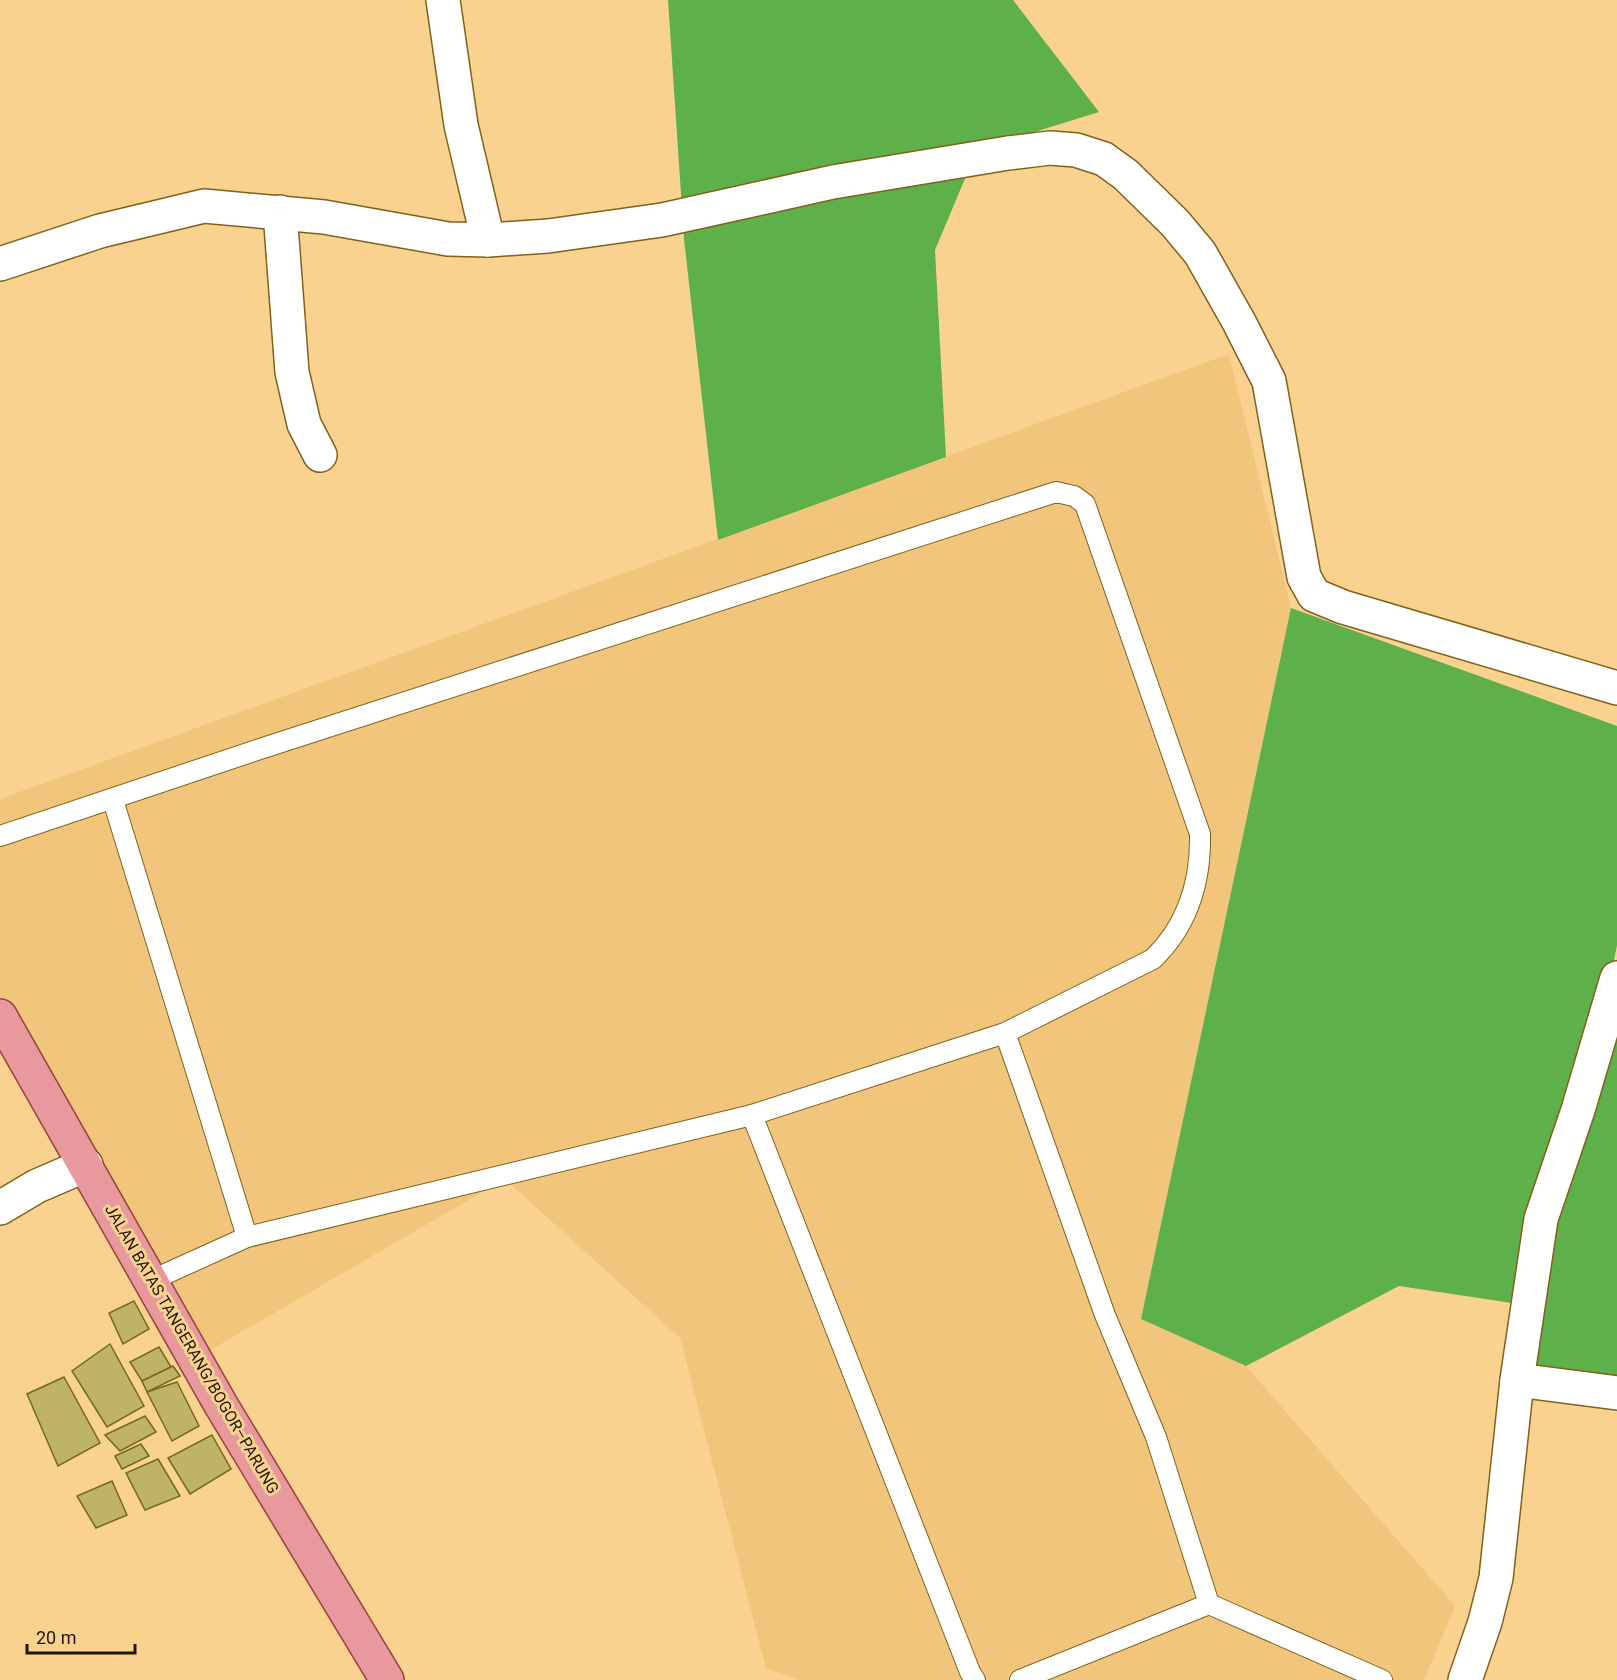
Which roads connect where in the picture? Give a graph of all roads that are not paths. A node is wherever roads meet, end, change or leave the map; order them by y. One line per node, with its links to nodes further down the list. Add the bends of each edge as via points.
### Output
1 (443, 0): 3 (street, via 461,125)
2 (280, 212): 3 (street, via 448,239); 4 (street, via 204,206 100,231); 5 (street, via 292,372 304,424)
3 (488, 240): 6 (street, via 612,228 833,182 1008,153 1050,148 1077,150 1104,159 1151,199 1200,253 1269,381 1304,577 1314,594 1343,607)
4 (0, 264)
5 (320, 455)
6 (1617, 688)
7 (113, 800): 8 (lane); 11 (lane, via 277,743 1056,492 1074,496 1085,504 1200,834 1200,865 1185,914 1171,941 1153,959); 15 (lane)
8 (0, 836)
9 (1617, 978): 17 (street, via 1541,1219)
10 (0, 1016): 13 (main road, JALAN BATAS TANGERANG/BOGOR–PARUNG)
11 (1005, 1033): 12 (lane); 19 (lane, via 1105,1315 1153,1429)
12 (752, 1115): 15 (lane); 21 (lane)
13 (86, 1165): 14 (street, via 37,1186); 16 (main road, JALAN BATAS TANGERANG/BOGOR–PARUNG)
14 (0, 1208)
15 (247, 1238): 16 (lane)
16 (152, 1280): 20 (main road, JALAN BATAS TANGERANG/BOGOR–PARUNG, via 221,1405)
17 (1517, 1380): 18 (street); 24 (street, via 1496,1578)
18 (1617, 1393)
19 (1209, 1604): 22 (lane); 23 (lane)
20 (387, 1680)
21 (975, 1680)
22 (1020, 1680)
23 (1382, 1680)
24 (1465, 1680)

